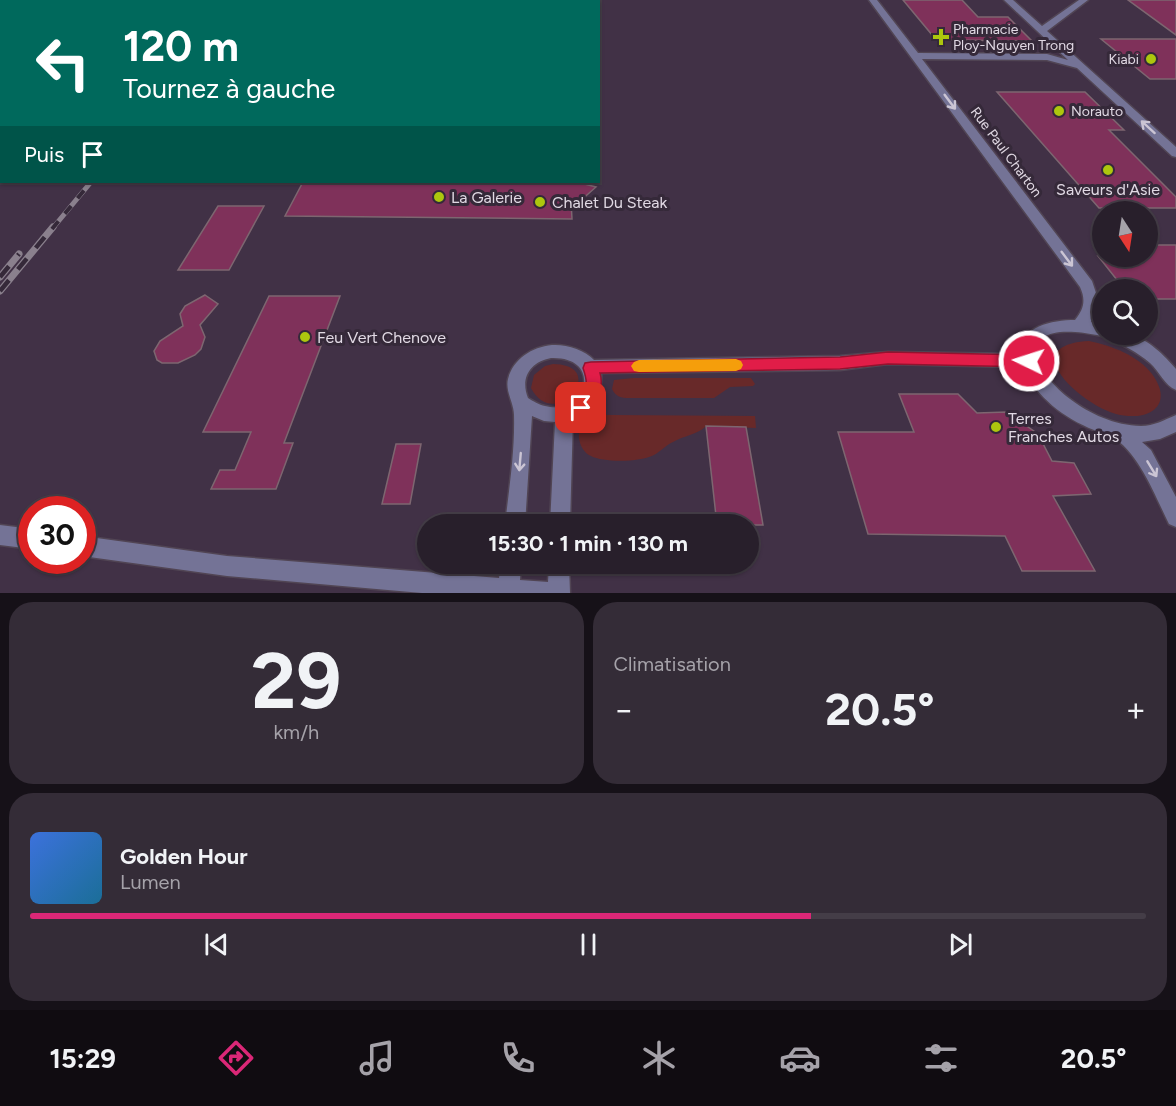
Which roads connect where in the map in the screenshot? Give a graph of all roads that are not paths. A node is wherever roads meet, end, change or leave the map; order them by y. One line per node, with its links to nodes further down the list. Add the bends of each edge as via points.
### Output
1 (873, 0): 6 (street, Rue Paul Charton)
2 (1008, 0): 4 (street)
3 (1084, 0): 4 (street)
4 (1041, 31): 5 (street)
5 (1058, 45): 7 (street); 8 (street)
6 (915, 56): 7 (street); 10 (street, Rue Paul Charton, one-way to 10, via 1087,285 1093,305)
7 (1047, 57): 8 (street)
8 (1085, 69): 9 (street, one-way to 8)
9 (1175, 150)
10 (1080, 325): 11 (street); 13 (street, via 1045,328 1034,336)
11 (1092, 328)
12 (1132, 345): 15 (street, via 1151,356)
13 (1029, 361): 14 (street, via 888,358 840,363); 19 (street, via 1036,377 1069,409)
14 (591, 368): 16 (street, via 566,352 534,356 521,366 515,379 516,392); 17 (street, via 595,381 592,395 581,408)
15 (1176, 383)
16 (523, 404): 17 (street, via 534,412); 20 (street, one-way to 20)
17 (564, 415): 21 (street)
18 (1176, 423): 19 (street, via 1156,433)
19 (1117, 431): 22 (street, one-way to 22, via 1144,456)
20 (516, 514)
21 (560, 514)
22 (1176, 517)
23 (0, 535): 24 (street)
24 (18, 537)
25 (96, 548): 28 (street, via 227,566)
26 (510, 574): 28 (street)
27 (559, 574): 30 (street)
28 (509, 589): 29 (street)
29 (550, 593)
30 (559, 593)

